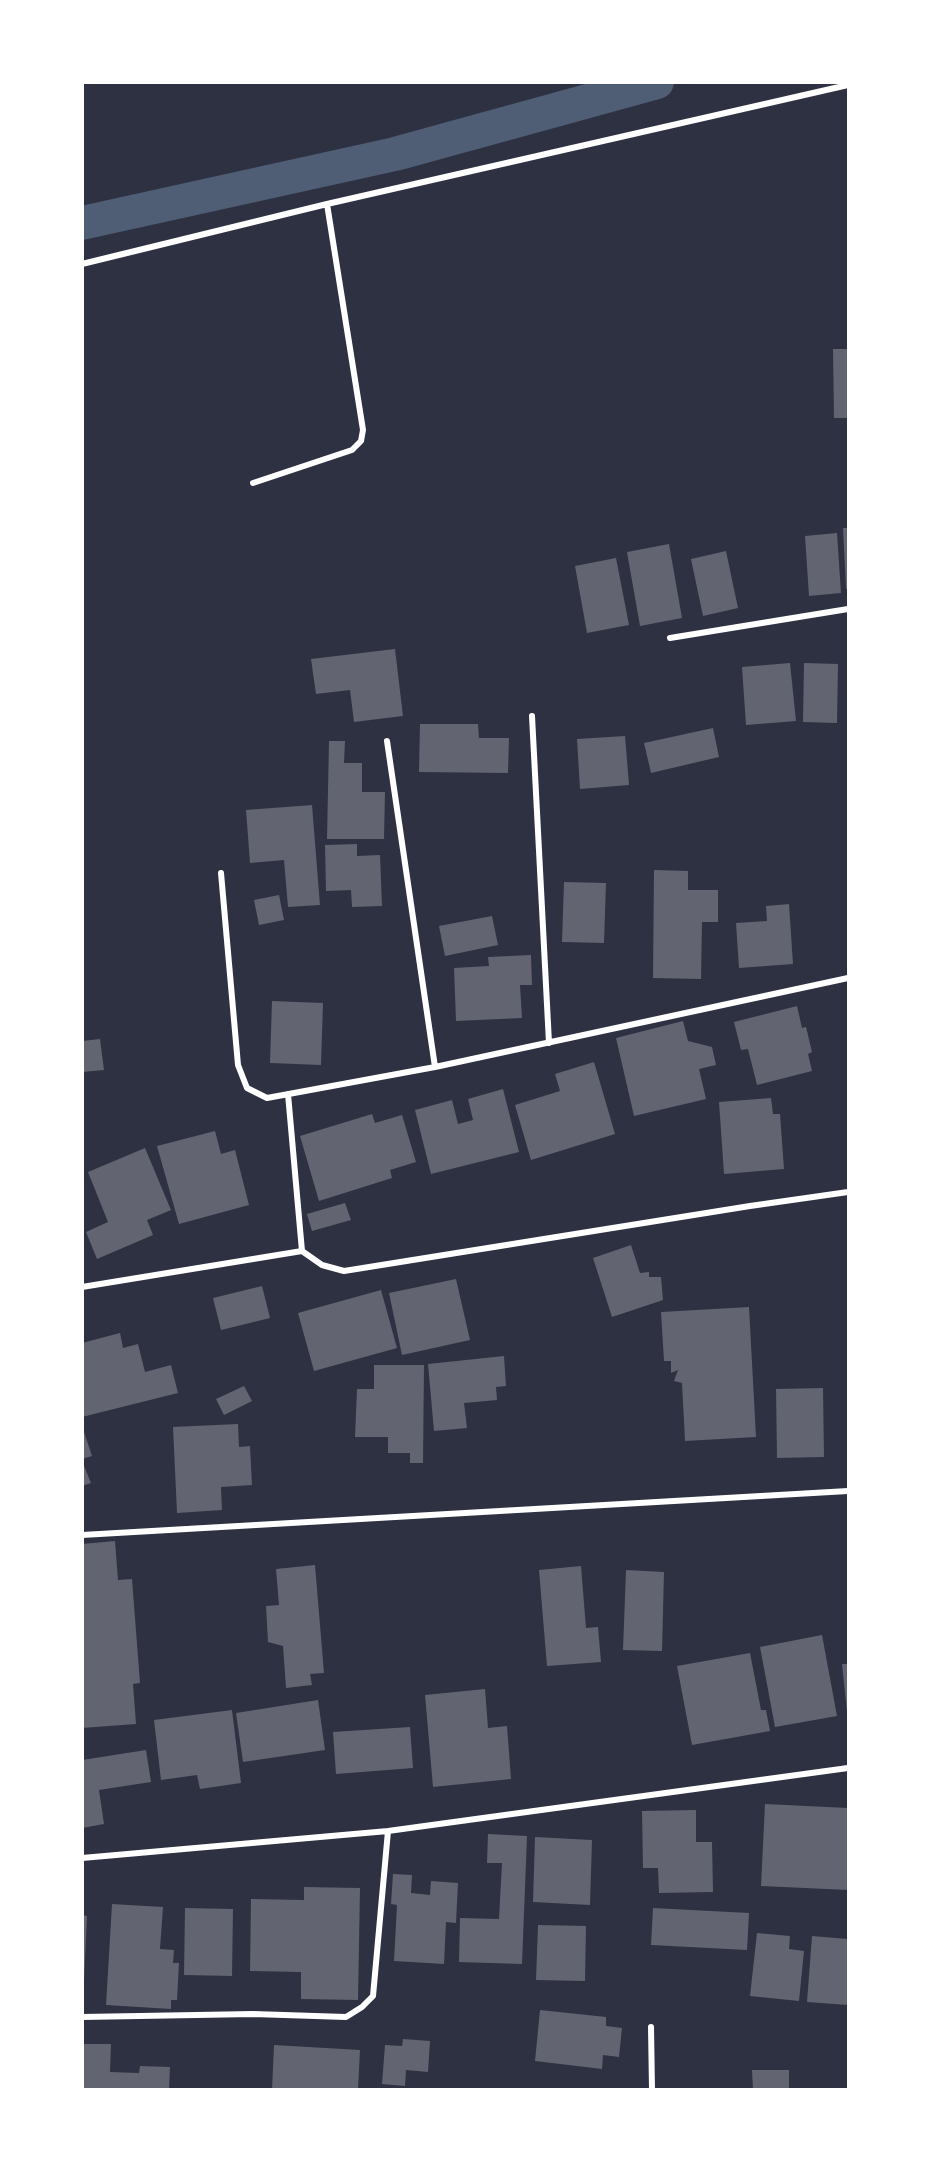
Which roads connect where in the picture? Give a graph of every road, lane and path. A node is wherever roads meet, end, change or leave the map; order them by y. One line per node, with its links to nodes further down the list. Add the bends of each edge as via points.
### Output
1 (849, 86): 2 (street)
2 (327, 204): 3 (street); 4 (street, via 363,430 361,441 352,450)
3 (82, 264)
4 (253, 483)
5 (849, 609): 6 (street)
6 (670, 639)
7 (532, 716): 11 (street)
8 (387, 741): 12 (street)
9 (221, 873): 13 (street, via 238,1065 248,1088 267,1098)
10 (849, 978): 11 (street)
11 (549, 1043): 12 (street)
12 (435, 1067): 13 (street)
13 (288, 1094): 15 (street)
14 (849, 1192): 15 (street, via 344,1271 322,1265)
15 (302, 1251): 16 (street)
16 (82, 1287)
17 (849, 1491): 18 (street)
18 (82, 1535)
19 (849, 1768): 20 (street)
20 (388, 1831): 21 (street); 22 (street, via 373,1996 346,2017 253,2014)
21 (82, 1858)
22 (82, 2018)
23 (651, 2027): 24 (street)
24 (652, 2090)

